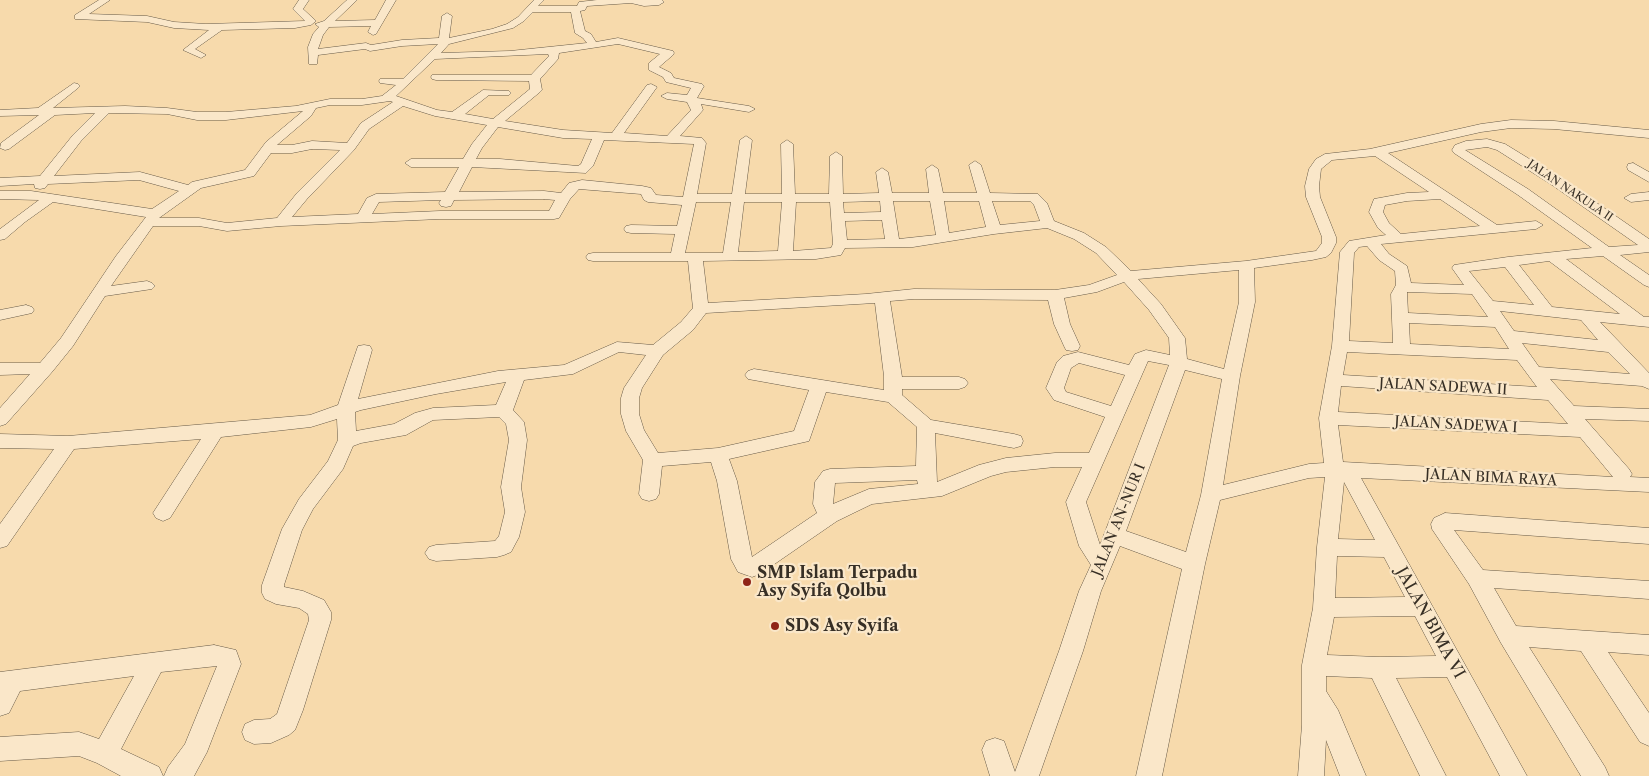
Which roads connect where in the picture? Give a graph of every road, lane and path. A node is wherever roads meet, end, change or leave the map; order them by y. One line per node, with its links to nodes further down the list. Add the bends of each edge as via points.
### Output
1 (105, 0): 14 (street, via 78,17 142,19 180,26)
2 (304, 0): 12 (street, via 298,9 310,19)
3 (352, 0): 13 (street)
4 (391, 0): 11 (street)
5 (631, 0): 6 (street); 7 (street, via 644,4)
6 (605, 1): 9 (street, via 582,4 581,8)
7 (659, 2)
8 (536, 4): 9 (street); 16 (street, via 503,29)
9 (574, 10): 15 (street)
10 (447, 16): 16 (street)
11 (377, 23): 13 (street); 19 (street)
12 (308, 24): 13 (street); 14 (street)
13 (326, 24): 19 (street, via 316,38 313,58)
14 (219, 27): 21 (street, via 188,50)
15 (582, 34): 17 (street, via 599,32); 18 (street)
16 (445, 41): 19 (street, via 399,43); 22 (street)
17 (612, 41): 18 (street); 32 (street, via 669,53 654,63 653,68 672,81 698,86)
18 (593, 45): 20 (street)
19 (368, 49)
20 (553, 51): 22 (street); 24 (street, via 554,57)
21 (201, 55)
22 (431, 56): 26 (street)
23 (436, 77): 24 (street)
24 (534, 78): 42 (street, via 535,91)
25 (384, 81): 26 (street)
26 (406, 82): 31 (street)
27 (74, 86): 39 (street)
28 (651, 87): 45 (street)
29 (505, 93): 41 (street, via 486,92)
30 (667, 96): 32 (street)
31 (389, 98): 33 (street); 35 (street)
32 (691, 100): 37 (street); 46 (street, via 697,112)
33 (403, 101): 41 (street, via 435,113); 50 (street, via 365,126)
34 (17, 103): 40 (street)
35 (312, 106): 36 (street, via 226,116); 51 (street)
36 (106, 109): 38 (street); 61 (street, via 72,145)
37 (749, 109)
38 (53, 111): 39 (street); 49 (street)
39 (40, 112): 40 (street)
40 (1, 113)
41 (455, 116): 42 (street)
42 (495, 123): 44 (street); 55 (street)
43 (1649, 134): 52 (street, via 1511,124)
44 (599, 137): 45 (street); 55 (street, via 586,168 581,170)
45 (615, 137): 46 (street)
46 (671, 139): 78 (street, via 700,143)
47 (746, 140): 72 (street)
48 (787, 144): 73 (street)
49 (5, 146)
50 (350, 147): 51 (street, via 312,145); 84 (street)
51 (267, 149): 63 (street, via 246,175 207,181)
52 (1378, 152): 67 (street); 106 (street, via 1333,156 1320,162 1315,170 1313,197 1329,237 1326,250 1312,256)
53 (836, 156): 74 (street)
54 (411, 163): 55 (street)
55 (467, 163): 66 (street)
56 (974, 165): 76 (street)
57 (1633, 167): 60 (street)
58 (932, 169): 70 (street)
59 (882, 172): 75 (street)
60 (1649, 178)
61 (46, 180): 62 (street); 63 (street, via 140,176); 65 (street)
62 (0, 182)
63 (189, 190): 82 (street)
64 (0, 195): 65 (street)
65 (31, 195): 71 (street)
66 (449, 195): 69 (street); 79 (street); 83 (street, via 376,198)
67 (1444, 195): 88 (street); 93 (street, via 1379,202 1376,212)
68 (1649, 196): 77 (street)
69 (564, 197): 78 (street, via 574,186 582,184 642,190 653,200); 79 (street, via 554,215)
70 (935, 197): 75 (street); 76 (street); 92 (street)
71 (52, 198): 82 (street); 91 (street)
72 (739, 198): 73 (street); 78 (street); 102 (street)
73 (789, 198): 74 (street); 99 (street)
74 (836, 198): 75 (street); 81 (street)
75 (886, 198): 80 (street)
76 (984, 198): 85 (street, via 1034,198); 90 (street)
77 (1631, 198)
78 (689, 200): 89 (street)
79 (440, 215): 83 (street)
80 (888, 216): 81 (street); 96 (street)
81 (839, 217): 95 (street)
82 (152, 218): 84 (street, via 219,227); 113 (street)
83 (362, 219): 84 (street)
84 (281, 222)
85 (1048, 224): 90 (street); 108 (street, JALAN AN-NUR I, via 1093,244)
86 (1536, 225): 88 (street)
87 (631, 229): 89 (street)
88 (1494, 229): 93 (street)
89 (681, 230): 103 (street)
90 (994, 230): 92 (street)
91 (0, 236)
92 (943, 237): 96 (street)
93 (1397, 238): 94 (street)
94 (1370, 240): 111 (street, via 1384,257 1402,268); 127 (street, via 1354,244 1347,252)
95 (840, 244): 96 (street); 99 (street, via 833,253)
96 (893, 244)
97 (1649, 247): 98 (street); 98 (street, JALAN NAKULA II, via 1498,145 1461,146 1458,150)
98 (1606, 251): 100 (street); 109 (street)
99 (785, 256): 102 (street)
100 (1552, 256): 105 (street); 107 (street)
101 (593, 257): 103 (street)
102 (730, 257): 104 (street)
103 (677, 258): 104 (street)
104 (695, 258): 117 (street)
105 (1508, 261): 112 (street, via 1459,268); 119 (street)
106 (1246, 265): 108 (street); 140 (street, via 1247,302)
107 (1572, 271): 123 (street); 124 (street)
108 (1127, 276): 114 (street, via 1092,289); 133 (street, JALAN AN-NUR I, via 1172,329 1177,338)
109 (1649, 282)
110 (147, 286): 113 (street)
111 (1404, 287): 112 (street); 122 (street, via 1399,292)
112 (1476, 290): 116 (street)
113 (101, 292): 134 (street)
114 (1055, 295): 115 (street, via 941,293); 126 (street, via 1062,324)
115 (882, 297): 117 (street); 145 (street)
116 (1488, 305): 119 (street); 125 (street)
117 (701, 308): 131 (street, via 687,326)
118 (26, 310): 120 (street)
119 (1547, 311): 121 (street)
120 (0, 315)
121 (1586, 316): 123 (street); 128 (street)
122 (1400, 318): 125 (street); 129 (street)
123 (1612, 319): 124 (street)
124 (1644, 322)
125 (1503, 329): 128 (street); 132 (street)
126 (1072, 346)
127 (1340, 346): 129 (street); 141 (street)
128 (1613, 347): 142 (street)
129 (1402, 349): 132 (street)
130 (364, 350): 147 (street)
131 (657, 351): 138 (street, via 617,347 567,370); 162 (street, via 630,398 635,431)
132 (1521, 355): 137 (street)
133 (1180, 362): 136 (street, via 1146,355); 140 (street); 173 (street, JALAN AN-NUR I)
134 (46, 368): 135 (street); 153 (street)
135 (0, 369)
136 (1133, 372): 150 (street); 150 (street, via 1078,357 1063,366 1055,388 1060,396)
137 (1535, 372): 142 (street); 146 (street)
138 (517, 375): 147 (street, via 436,388); 148 (street)
139 (754, 375): 144 (street)
140 (1231, 376): 170 (street)
141 (1332, 380): 146 (street, JALAN SADEWA II); 152 (street)
142 (1648, 382)
143 (959, 383): 145 (street)
144 (820, 386): 145 (street); 161 (street, via 802,436)
145 (893, 390): 154 (street)
146 (1553, 394): 149 (street)
147 (346, 409): 155 (street, via 311,421); 158 (street)
148 (503, 411): 158 (street, via 433,414 393,432); 178 (street, via 515,422 518,440 511,487 515,512 509,537 504,546 497,549)
149 (1569, 412): 151 (street); 156 (street)
150 (1116, 414): 163 (street)
151 (1649, 415)
152 (1328, 418): 156 (street, JALAN SADEWA I); 164 (street)
153 (0, 420)
154 (926, 425): 159 (street); 167 (street)
155 (215, 431): 160 (street); 171 (street)
156 (1584, 432): 165 (street)
157 (0, 441): 160 (street)
158 (347, 441): 195 (street, via 292,529 273,585 276,595 303,600 316,607 320,620 286,722 271,731)
159 (1014, 441)
160 (68, 443): 175 (street)
161 (718, 455): 162 (street); 172 (street, via 727,481 742,559 748,568 757,566)
162 (653, 460): 169 (street)
163 (1095, 460): 167 (street, via 1048,460 1006,465 942,489); 179 (street, via 1076,502 1089,546)
164 (1338, 466): 165 (street, JALAN BIMA RAYA); 168 (street, JALAN BIMA RAYA); 170 (street); 176 (street); 177 (street, JALAN BIMA VI)
165 (1622, 474): 166 (street, JALAN BIMA RAYA)
166 (1649, 474)
167 (928, 482): 172 (street, via 874,496); 172 (street, via 830,476 825,482 823,504)
168 (1649, 485)
169 (649, 494)
170 (1211, 495): 180 (street)
171 (163, 513)
172 (830, 515)
173 (1114, 535): 179 (street, JALAN AN-NUR I); 180 (street)
174 (1649, 536): 181 (street, via 1442,521 1442,529)
175 (0, 540)
176 (1328, 547): 177 (street); 184 (street)
177 (1389, 549): 183 (street, JALAN BIMA VI)
178 (436, 553)
179 (1102, 563): 203 (street, JALAN AN-NUR I)
180 (1194, 564): 204 (street)
181 (1477, 578): 182 (street); 185 (street)
182 (1649, 590)
183 (1421, 606): 184 (street); 190 (street, JALAN BIMA VI)
184 (1324, 608): 189 (street)
185 (1509, 636): 186 (street); 209 (street)
186 (1587, 640): 187 (street); 196 (street)
187 (1649, 644)
188 (154, 663): 192 (street); 199 (street); 201 (street, via 214,655 223,655 229,660 226,675 194,752)
189 (1314, 665): 191 (street); 193 (street)
190 (1454, 666): 191 (street); 208 (street, JALAN BIMA VI)
191 (1379, 668): 207 (street)
192 (6, 682): 194 (street)
193 (1313, 692): 205 (street); 206 (street, via 1329,718)
194 (0, 705)
195 (254, 732)
196 (1649, 734)
197 (0, 749): 199 (street, via 66,744 89,746)
198 (995, 750): 202 (street)
199 (105, 752): 200 (street, via 120,763)
200 (150, 776)
201 (176, 776)
202 (1004, 776)
203 (1026, 776)
204 (1149, 776)
205 (1311, 776)
206 (1353, 776)
207 (1433, 776)
208 (1514, 776)
209 (1596, 776)

